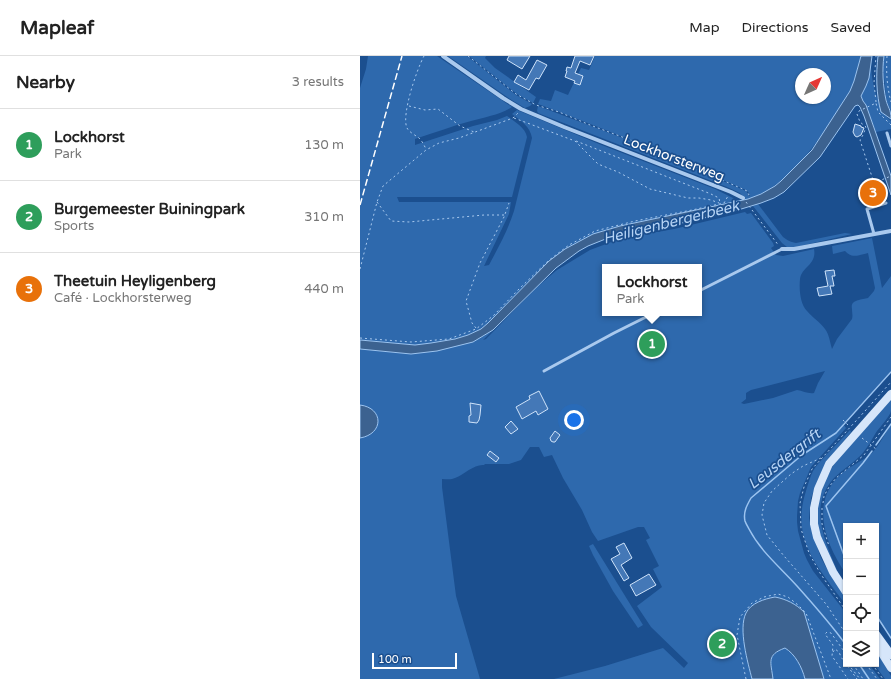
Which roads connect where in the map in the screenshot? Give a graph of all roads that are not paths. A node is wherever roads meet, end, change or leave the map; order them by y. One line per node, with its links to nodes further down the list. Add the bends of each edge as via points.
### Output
1 (443, 56): 4 (street, Lockhorsterweg, via 520,109 731,192)
2 (887, 133): 3 (lane)
3 (891, 146)
4 (743, 199)
5 (886, 203): 7 (lane, via 867,209)
6 (891, 231): 7 (street)
7 (874, 234): 8 (street)
8 (782, 249): 9 (lane)
9 (702, 289)
10 (648, 316): 11 (lane)
11 (544, 371)
12 (891, 394): 13 (main road, via 829,464 818,489 814,508 817,537)
13 (843, 587)
14 (879, 638): 16 (main road)
15 (879, 649): 17 (main road)
16 (891, 655)
17 (891, 668)

